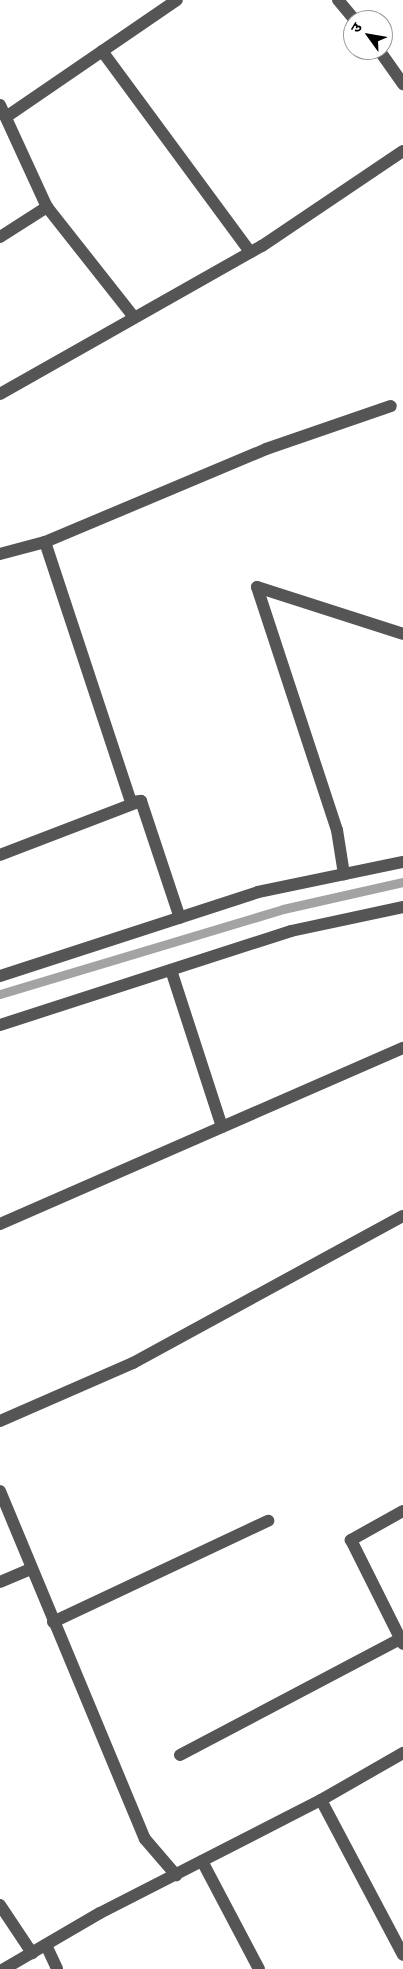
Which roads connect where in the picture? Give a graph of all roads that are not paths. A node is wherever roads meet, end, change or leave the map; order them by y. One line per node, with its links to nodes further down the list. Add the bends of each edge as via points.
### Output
1 (177, 0): 4 (street)
2 (338, 0): 3 (street)
3 (346, 10)
4 (102, 51): 8 (street); 12 (street)
5 (386, 60): 6 (street)
6 (403, 84)
7 (0, 105): 8 (street)
8 (6, 116): 10 (street)
9 (403, 151): 12 (street)
10 (47, 207): 11 (street); 13 (street)
11 (0, 237)
12 (250, 252): 13 (street)
13 (134, 317): 14 (street)
14 (0, 394)
15 (391, 406): 16 (street, via 257,453)
16 (45, 542): 17 (street); 19 (street, via 131,802)
17 (0, 554)
18 (403, 634): 22 (street, via 257,587 337,830)
19 (141, 801): 20 (street); 24 (street)
20 (0, 855)
21 (403, 862): 22 (street)
22 (344, 874): 24 (street, via 258,892)
23 (403, 907): 25 (street, via 291,931)
24 (180, 918): 26 (street)
25 (171, 970): 27 (street); 29 (street)
26 (0, 976)
27 (0, 1025)
28 (403, 1048): 29 (street)
29 (222, 1127): 31 (street)
30 (403, 1216): 32 (street, via 133,1362)
31 (0, 1224)
32 (0, 1421)
33 (0, 1491): 36 (street)
34 (403, 1511): 39 (street, via 351,1540)
35 (268, 1521): 38 (street)
36 (30, 1569): 37 (street); 38 (street)
37 (0, 1582)
38 (53, 1622): 44 (street, via 145,1840)
39 (402, 1642): 41 (street)
40 (403, 1753): 42 (street)
41 (180, 1755)
42 (321, 1800): 43 (street); 48 (street)
43 (202, 1861): 44 (street); 51 (street)
44 (176, 1874): 46 (street)
45 (0, 1905): 47 (street)
46 (46, 1945): 47 (street); 50 (street)
47 (32, 1953): 49 (street)
48 (403, 1955)
49 (4, 1969)
50 (57, 1969)
51 (259, 1969)

